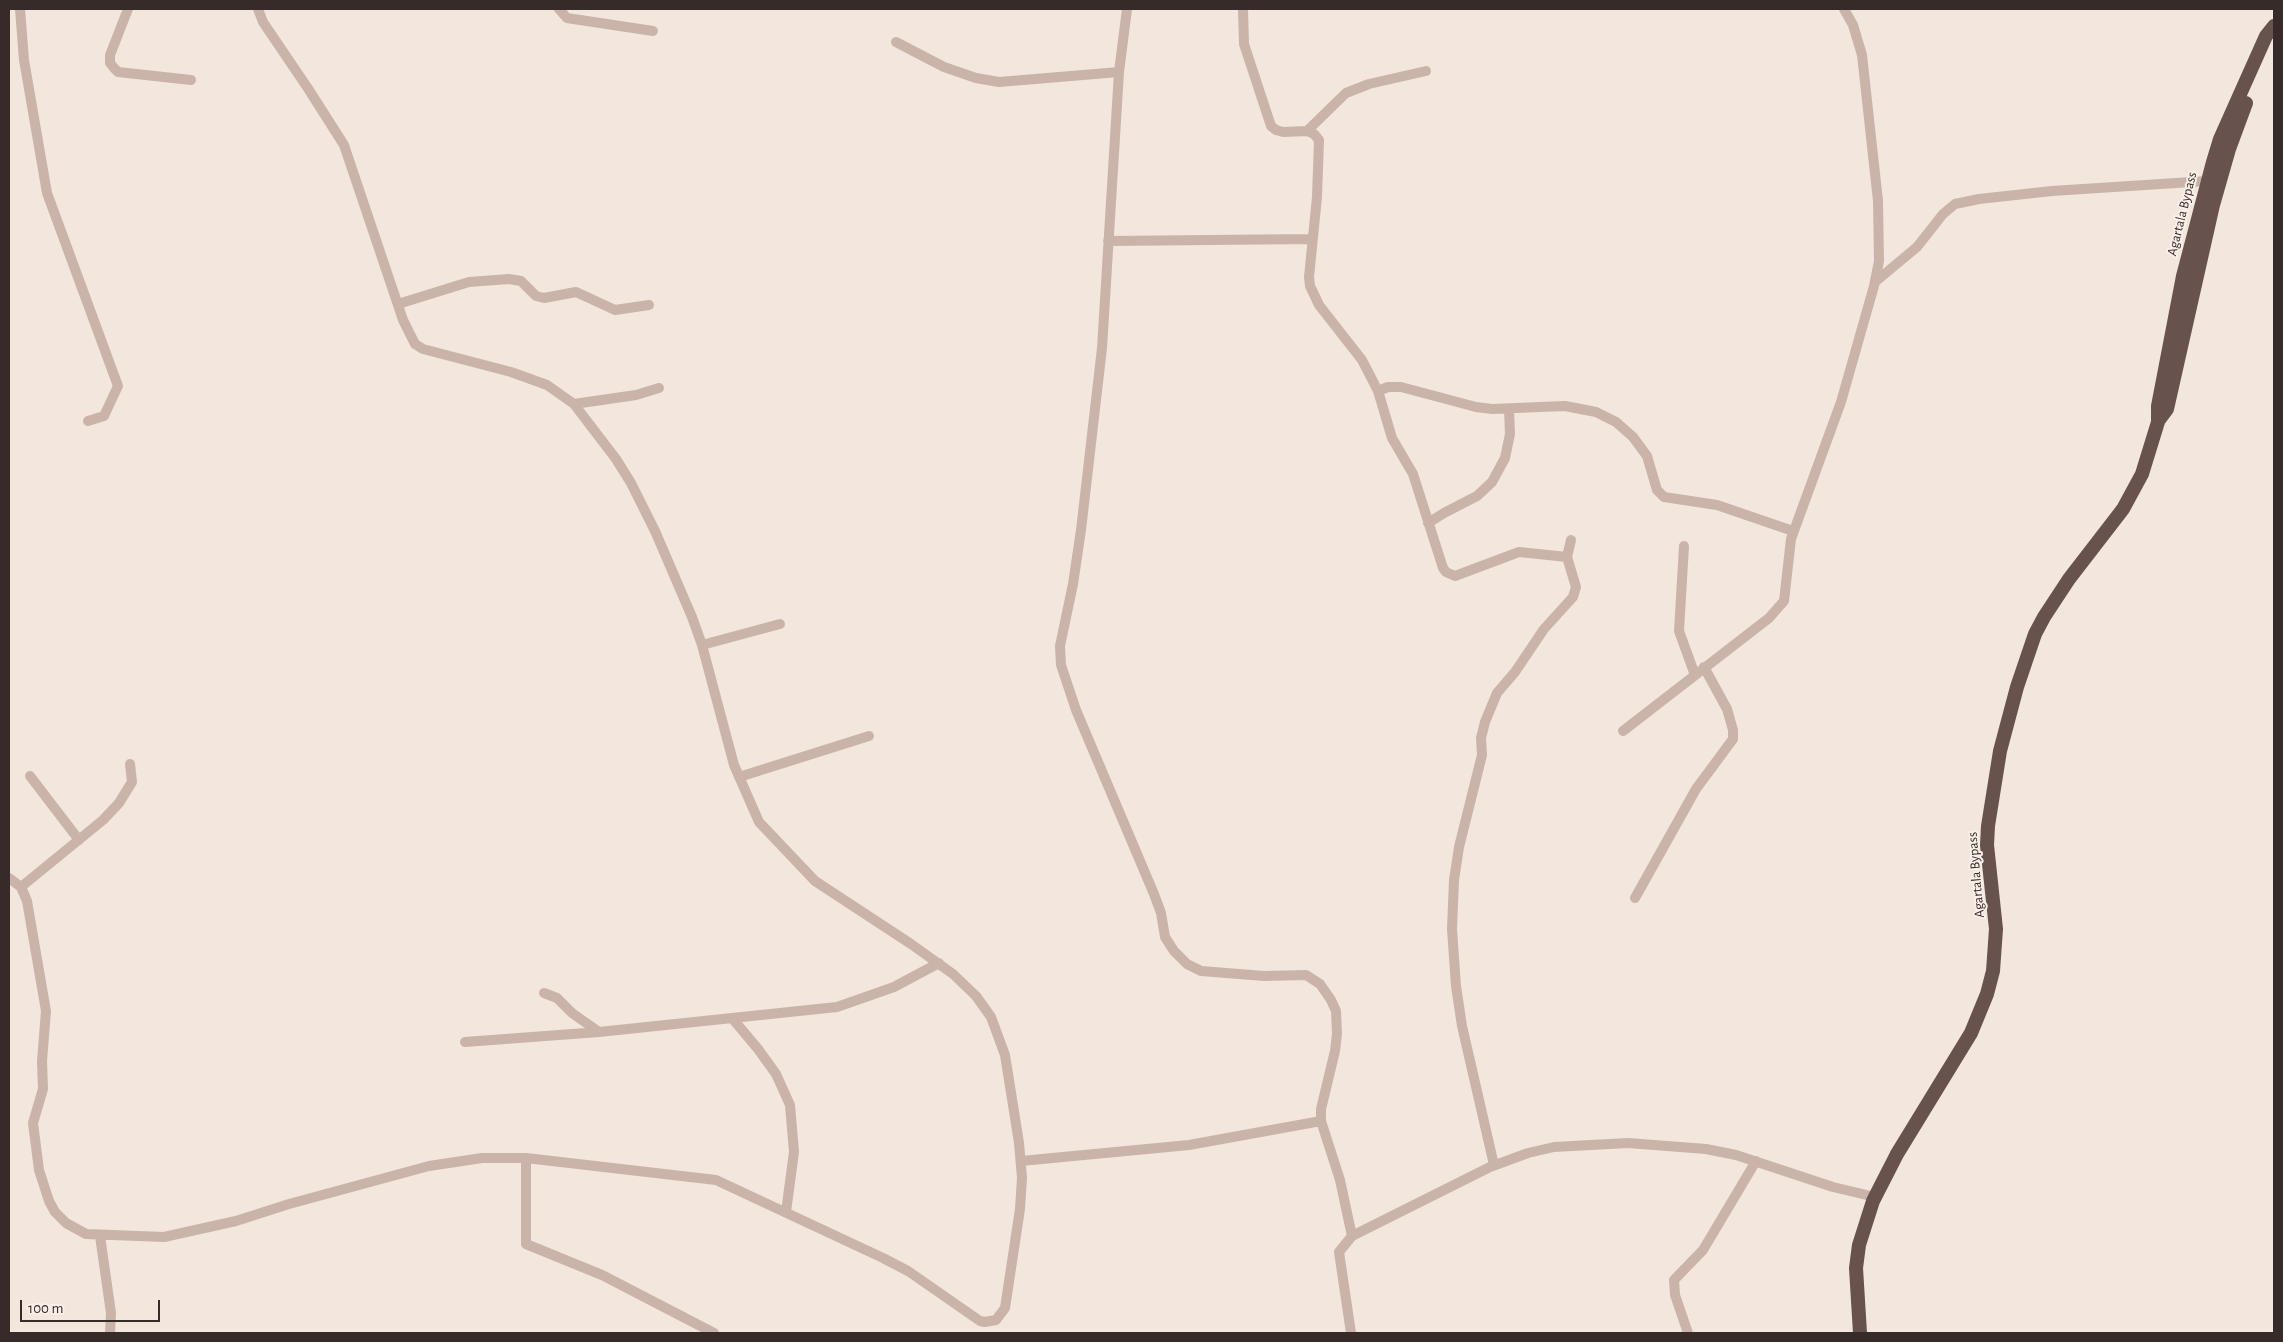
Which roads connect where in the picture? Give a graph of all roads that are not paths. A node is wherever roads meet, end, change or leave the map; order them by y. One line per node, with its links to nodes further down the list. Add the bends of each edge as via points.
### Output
1 (20, 9): 26 (street, via 24,60 47,192 118,386 104,416)
2 (128, 9): 14 (street, via 110,55 114,68 118,72)
3 (258, 9): 20 (street, via 263,22 344,145)
4 (559, 9): 9 (street, via 567,18)
5 (1127, 9): 13 (street)
6 (1243, 9): 15 (street, via 1244,44 1271,126 1283,132)
7 (1844, 9): 19 (street, via 1853,25 1862,55 1880,235)
8 (2274, 26): 16 (highway, Agartala Bypass, via 2266,36 2220,139)
9 (654, 31)
10 (2274, 38): 27 (highway, Agartala Bypass, via 2229,149 2200,256 2167,409)
11 (896, 42): 13 (street, via 944,67 999,82)
12 (1426, 71): 15 (street, via 1369,84 1346,93)
13 (1120, 72): 18 (street)
14 (191, 80)
15 (1307, 131): 17 (street, via 1319,140 1320,150)
16 (2207, 181): 19 (street, via 2052,191 1955,204 1917,247); 27 (highway, Agartala Bypass, via 2184,276 2158,406)
17 (1312, 240): 18 (street); 23 (street, via 1309,276 1314,296 1362,360)
18 (1108, 241): 51 (street, via 1100,367 1080,539 1060,646 1061,665 1076,710 1156,900 1165,937 1174,951 1187,964 1201,971 1306,976 1320,984 1331,1000 1336,1011 1337,1034)
19 (1875, 282): 29 (street, via 1841,402)
20 (398, 304): 21 (street, via 469,282 509,279 521,281 536,296 544,298 576,292 614,310); 24 (street, via 410,336 423,349 537,380)
21 (649, 305)
22 (659, 388): 24 (street, via 636,395)
23 (1378, 391): 25 (street, via 1401,387 1476,407); 28 (street, via 1392,438 1413,474)
24 (574, 404): 34 (street, via 616,459 640,498)
25 (1509, 408): 28 (street, via 1510,434 1505,458 1492,482 1477,496); 29 (street, via 1565,406 1596,412 1616,422 1633,437 1647,456 1657,490 1664,497 1717,505)
26 (88, 421)
27 (2158, 422): 56 (highway, Agartala Bypass, via 2149,456 2133,492 2056,598 2027,655 2000,751 1990,804 1987,845 1996,929 1993,971 1987,994 1971,1032 1897,1154)
28 (1428, 524): 32 (street, via 1441,562 1451,575 1462,575 1519,552)
29 (1793, 531): 35 (street, via 1782,605)
30 (1571, 540): 32 (street)
31 (1684, 546): 36 (street, via 1679,631)
32 (1567, 557): 55 (street, via 1576,587 1573,597 1544,628 1515,672 1506,680 1484,722 1482,755 1454,880 1452,911 1456,986)
33 (780, 624): 34 (street)
34 (702, 645): 41 (street)
35 (1704, 667): 36 (street); 45 (street, via 1727,709 1733,739 1696,789)
36 (1695, 675): 37 (street)
37 (1623, 731)
38 (868, 736): 41 (street)
39 (130, 764): 42 (street, via 132,782 128,792 103,820)
40 (30, 776): 42 (street)
41 (740, 777): 46 (street, via 759,822 804,870)
42 (79, 840): 44 (street)
43 (9, 878): 44 (street)
44 (21, 887): 58 (street, via 27,901 46,1011 43,1089 33,1123 39,1170 55,1212 78,1230)
45 (1635, 898)
46 (939, 963): 48 (street, via 894,987 838,1007); 53 (street, via 976,996 991,1017 1000,1038)
47 (544, 993): 49 (street, via 557,998)
48 (732, 1018): 49 (street); 57 (street, via 776,1074 790,1105 794,1152)
49 (599, 1032): 50 (street)
50 (465, 1042)
51 (1320, 1121): 53 (street, via 1189,1145); 59 (street, via 1336,1165)
52 (526, 1158): 57 (street, via 707,1178); 58 (street, via 482,1158 429,1166 236,1221 164,1237); 61 (street, via 526,1244 602,1275)
53 (1021, 1161): 57 (street, via 1020,1209 1011,1282 1003,1313 990,1322 975,1318 908,1271)
54 (1756, 1161): 55 (street, via 1706,1149 1628,1143 1554,1147); 56 (street); 63 (street, via 1703,1250 1674,1280 1675,1295)
55 (1494, 1166): 59 (street)
56 (1875, 1197): 64 (highway, Agartala Bypass, via 1861,1237 1856,1268)
57 (786, 1212)
58 (100, 1236): 60 (street)
59 (1352, 1236): 62 (street, via 1339,1252)
60 (110, 1333)
61 (714, 1333)
62 (1351, 1333)
63 (1688, 1333)
64 (1860, 1333)

